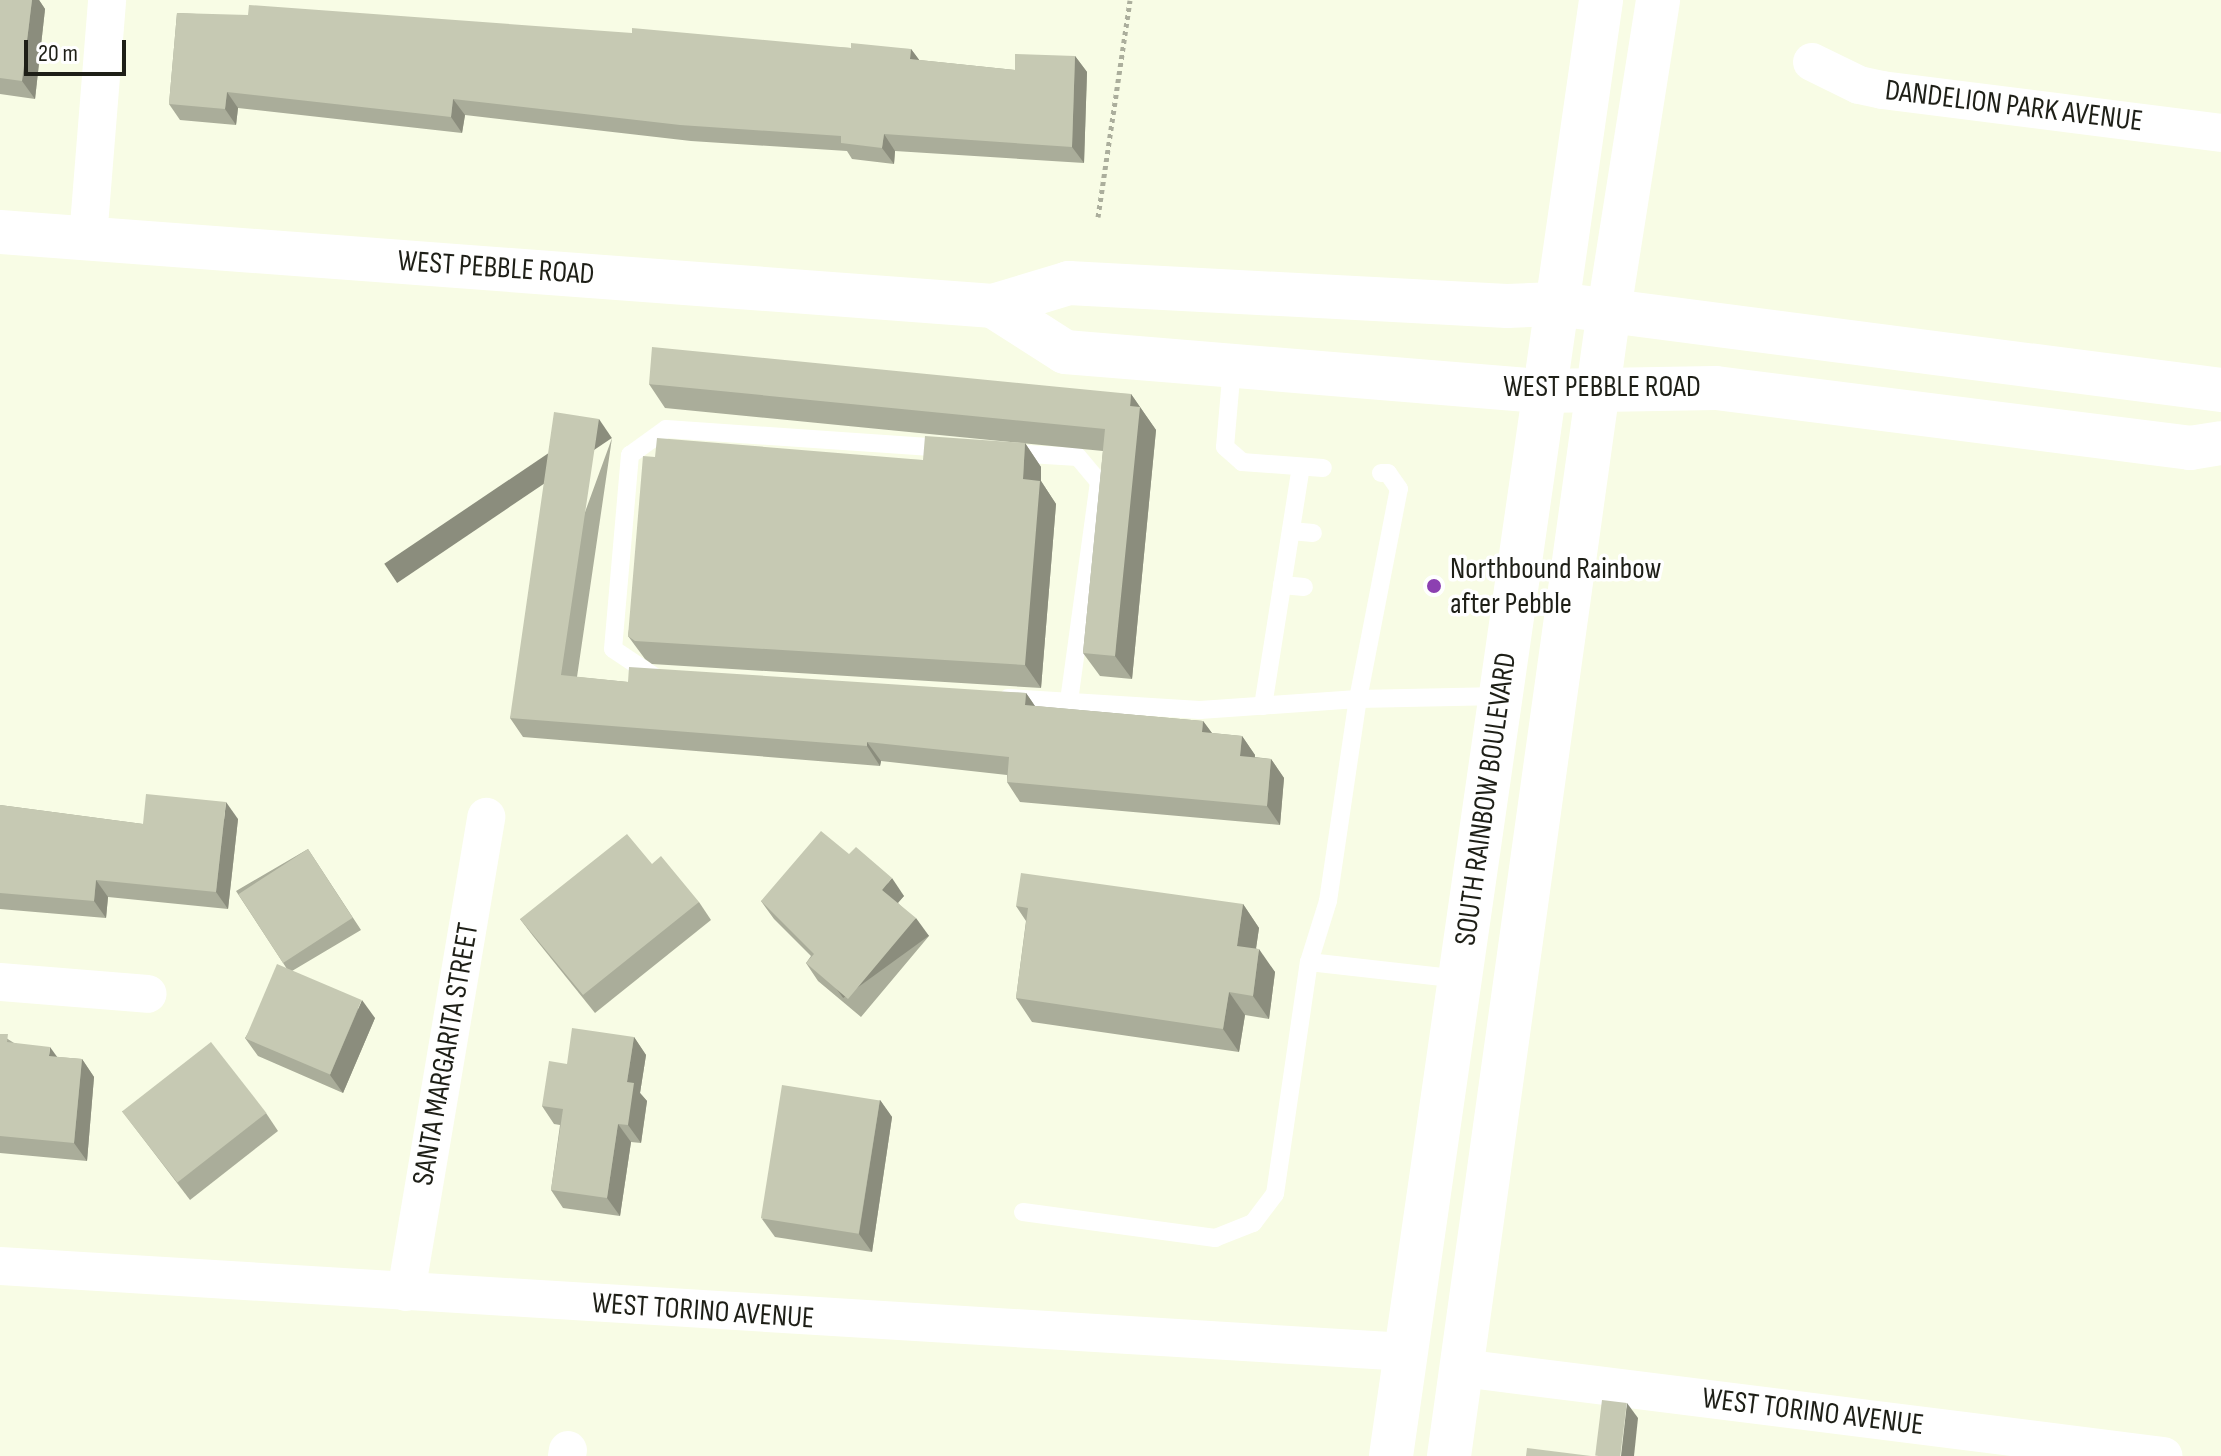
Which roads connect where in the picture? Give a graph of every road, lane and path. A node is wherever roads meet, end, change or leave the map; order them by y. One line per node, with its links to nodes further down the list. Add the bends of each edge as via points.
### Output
1 (107, 0): 9 (street)
2 (1130, 0): 7 (path)
3 (1601, 0): 10 (street, SOUTH RAINBOW BOULEVARD)
4 (1658, 0): 12 (street, SOUTH RAINBOW BOULEVARD)
5 (1812, 62): 6 (street, DANDELION PARK AVENUE, via 1882,90)
6 (2221, 133)
7 (1098, 217)
8 (0, 232): 9 (street, WEST PEBBLE ROAD)
9 (88, 238): 11 (street, WEST PEBBLE ROAD)
10 (1556, 304): 11 (street, WEST PEBBLE ROAD, via 1507,306 1069,283); 12 (street, WEST PEBBLE ROAD); 16 (street, SOUTH RAINBOW BOULEVARD)
11 (993, 306): 13 (street, WEST PEBBLE ROAD, via 1065,352)
12 (1609, 310): 14 (street, SOUTH RAINBOW BOULEVARD); 15 (street, WEST PEBBLE ROAD)
13 (1232, 367): 16 (street, WEST PEBBLE ROAD); 18 (lane, via 1225,447 1242,462)
14 (1598, 387): 16 (street, WEST PEBBLE ROAD); 17 (street, WEST PEBBLE ROAD, via 1716,388 2190,448); 40 (street, SOUTH RAINBOW BOULEVARD)
15 (2221, 390)
16 (1543, 391): 26 (street, SOUTH RAINBOW BOULEVARD)
17 (2221, 443)
18 (1301, 467): 19 (lane); 21 (lane)
19 (1323, 468)
20 (1381, 473): 28 (lane, via 1388,473 1399,489 1381,542)
21 (1291, 531): 22 (lane); 23 (lane)
22 (1313, 533)
23 (1282, 585): 24 (lane); 30 (lane)
24 (1304, 587)
25 (678, 678): 29 (lane, via 647,676 613,649 630,455 666,429 1078,457 1099,482)
26 (1501, 696): 28 (lane); 35 (street, SOUTH RAINBOW BOULEVARD)
27 (991, 697): 29 (lane)
28 (1358, 699): 30 (lane); 32 (lane, via 1328,901)
29 (1069, 702): 30 (lane, via 1200,710)
30 (1263, 706)
31 (486, 817): 38 (street, SANTA MARGARITA STREET)
32 (1309, 962): 35 (lane); 36 (lane, via 1275,1194 1253,1223 1215,1238)
33 (0, 982): 34 (street)
34 (148, 994)
35 (1457, 998): 39 (street, SOUTH RAINBOW BOULEVARD); 40 (street, via 1465,1100 1445,1259)
36 (1023, 1212)
37 (0, 1266): 38 (street, WEST TORINO AVENUE)
38 (406, 1292): 39 (street, WEST TORINO AVENUE)
39 (1406, 1352): 41 (street, SOUTH RAINBOW BOULEVARD); 42 (street, via 1420,1422)
40 (1462, 1368): 43 (street, SOUTH RAINBOW BOULEVARD); 44 (street, WEST TORINO AVENUE)
41 (1391, 1456)
42 (1417, 1456)
43 (1449, 1456)
44 (2164, 1456)

